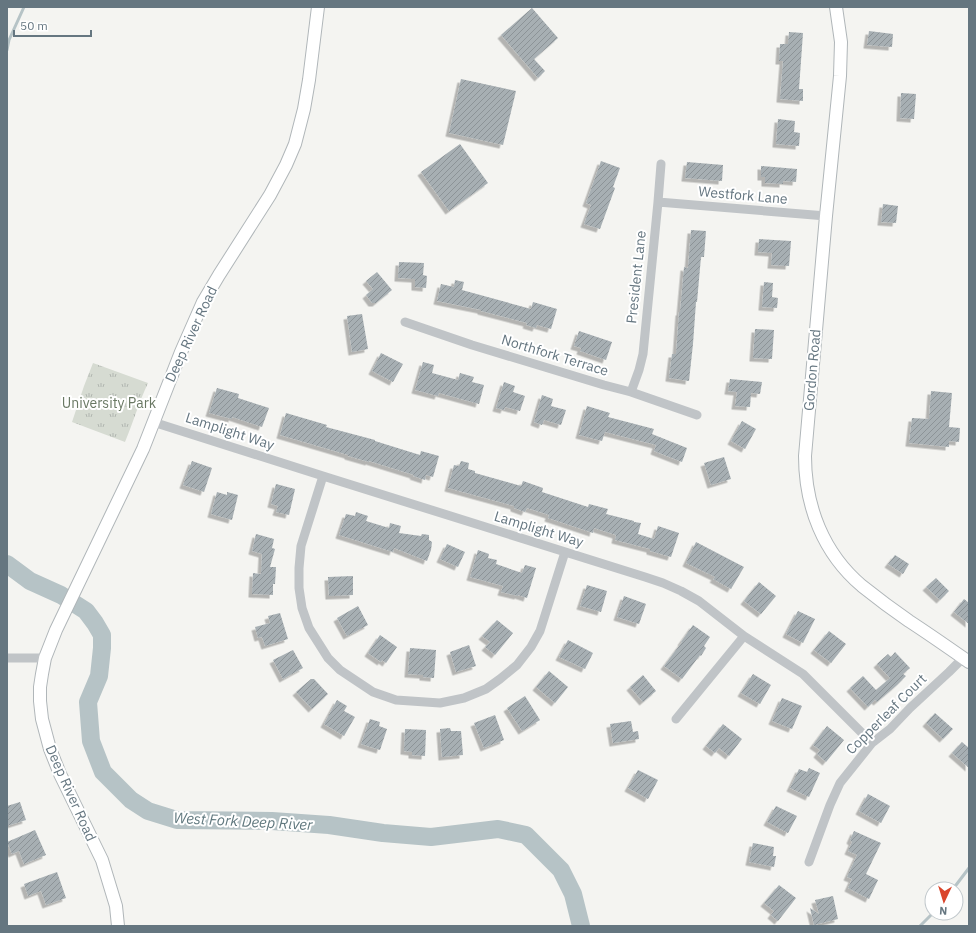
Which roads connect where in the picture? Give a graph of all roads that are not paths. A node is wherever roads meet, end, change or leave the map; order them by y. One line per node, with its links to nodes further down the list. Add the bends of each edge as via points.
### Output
1 (318, 7): 9 (street, Deep River Road, via 310,80 295,144 270,195 203,302)
2 (836, 7): 5 (street, Gordon Road, via 841,42 840,76)
3 (661, 164): 4 (street, President Lane)
4 (658, 202): 5 (street, Westfork Lane); 7 (street, President Lane, via 643,354)
5 (826, 216): 15 (street, Gordon Road, via 805,456 806,486 815,519 834,555 861,585)
6 (405, 322): 7 (street, Northfork Terrace)
7 (631, 392): 8 (street, Northfork Terrace)
8 (697, 415)
9 (154, 422): 10 (street, Lamplight Way); 14 (street, Deep River Road)
10 (323, 476): 11 (street, Lamplight Way); 11 (street, via 301,546 299,588 302,608 309,628 328,658 340,670 373,692 396,700 440,703 464,698 486,689 517,665 540,631)
11 (565, 552): 12 (street, Lamplight Way, via 681,590 699,600)
12 (744, 636): 16 (street); 17 (street, Lamplight Way, via 803,674)
13 (7, 658): 14 (street)
14 (45, 658): 19 (street, Deep River Road, via 40,701 46,736 60,774 102,860 116,906)
15 (966, 660): 17 (street, Copperleaf Court, via 949,672)
16 (676, 718)
17 (872, 743): 18 (street, Copperleaf Court, via 840,783)
18 (809, 862)
19 (118, 926)

